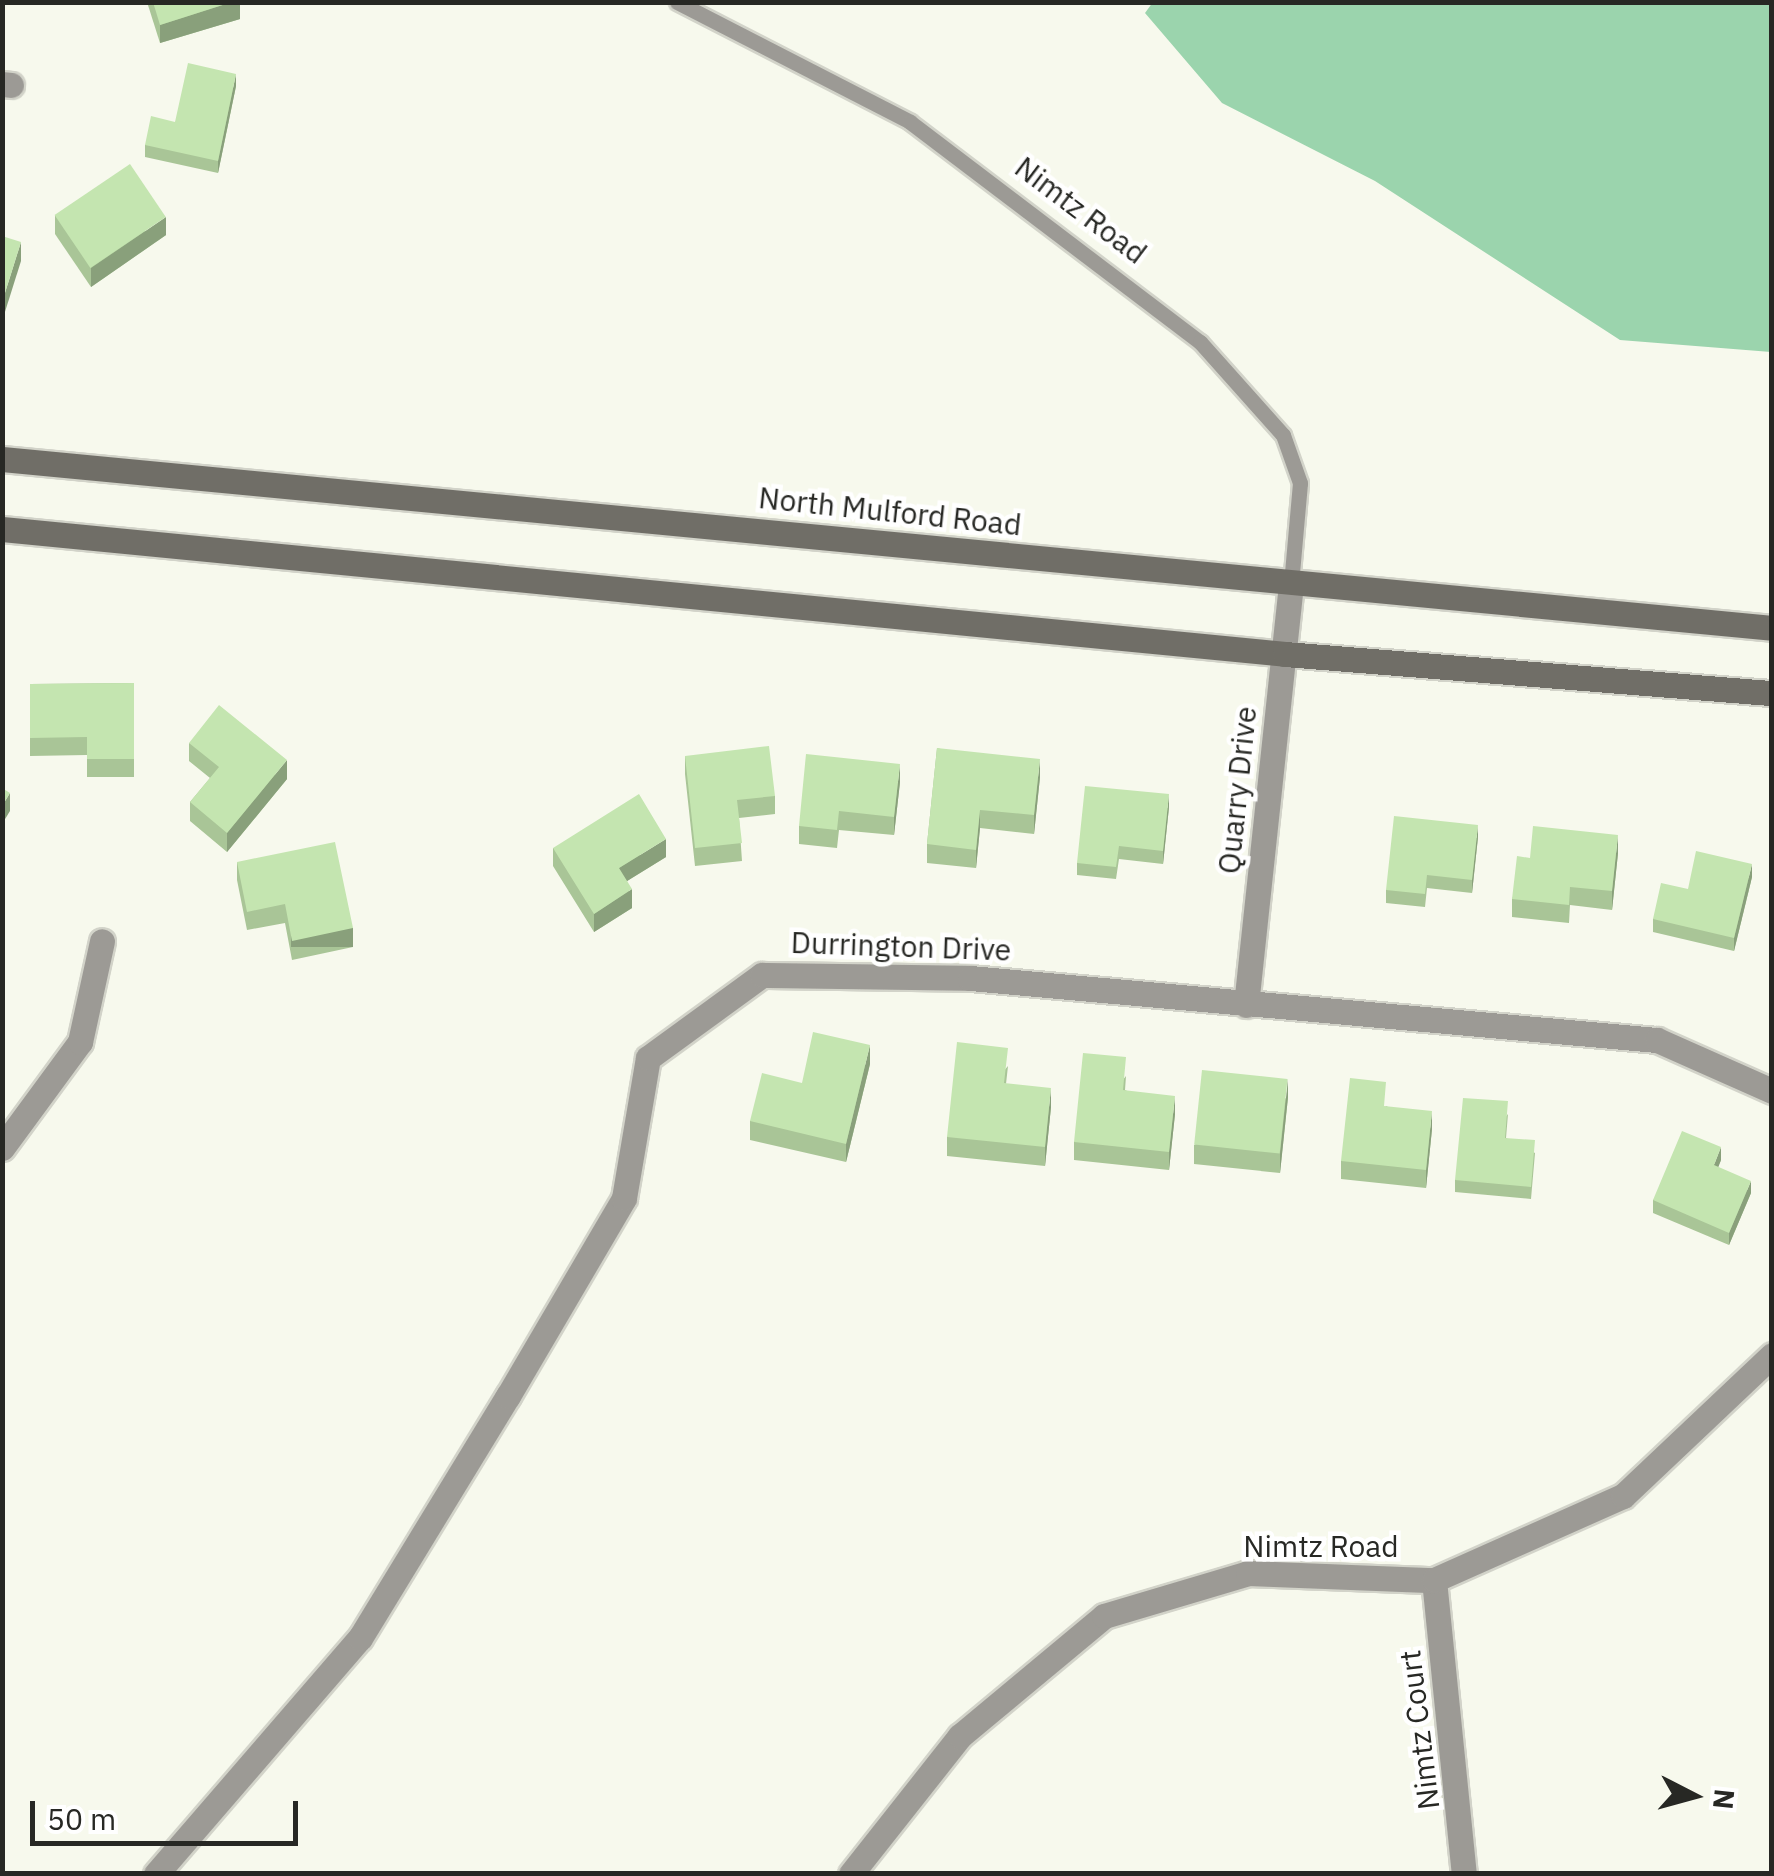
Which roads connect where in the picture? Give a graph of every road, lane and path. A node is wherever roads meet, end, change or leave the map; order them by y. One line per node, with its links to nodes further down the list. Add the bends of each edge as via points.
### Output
1 (677, 2): 4 (lane, Nimtz Road, via 910,122 1200,342 1284,435 1300,483)
2 (2, 459): 4 (street, North Mulford Road)
3 (2, 529): 6 (street)
4 (1291, 583): 5 (street, North Mulford Road); 6 (street, Quarry Drive)
5 (1772, 628)
6 (1285, 654): 7 (street); 9 (street, Quarry Drive)
7 (1772, 694)
8 (102, 941): 11 (street, via 80,1042)
9 (1246, 1005): 10 (street, Durrington Drive, via 1657,1040); 14 (street, Durrington Drive, via 970,978 762,975 648,1058 624,1198 508,1396 360,1638)
10 (1772, 1092)
11 (2, 1148)
12 (1772, 1355): 13 (street, Nimtz Road, via 1623,1496)
13 (1434, 1580): 15 (street, Nimtz Road, via 1248,1573 1104,1616 960,1736); 16 (street, Nimtz Court)
14 (156, 1874)
15 (851, 1874)
16 (1464, 1874)

